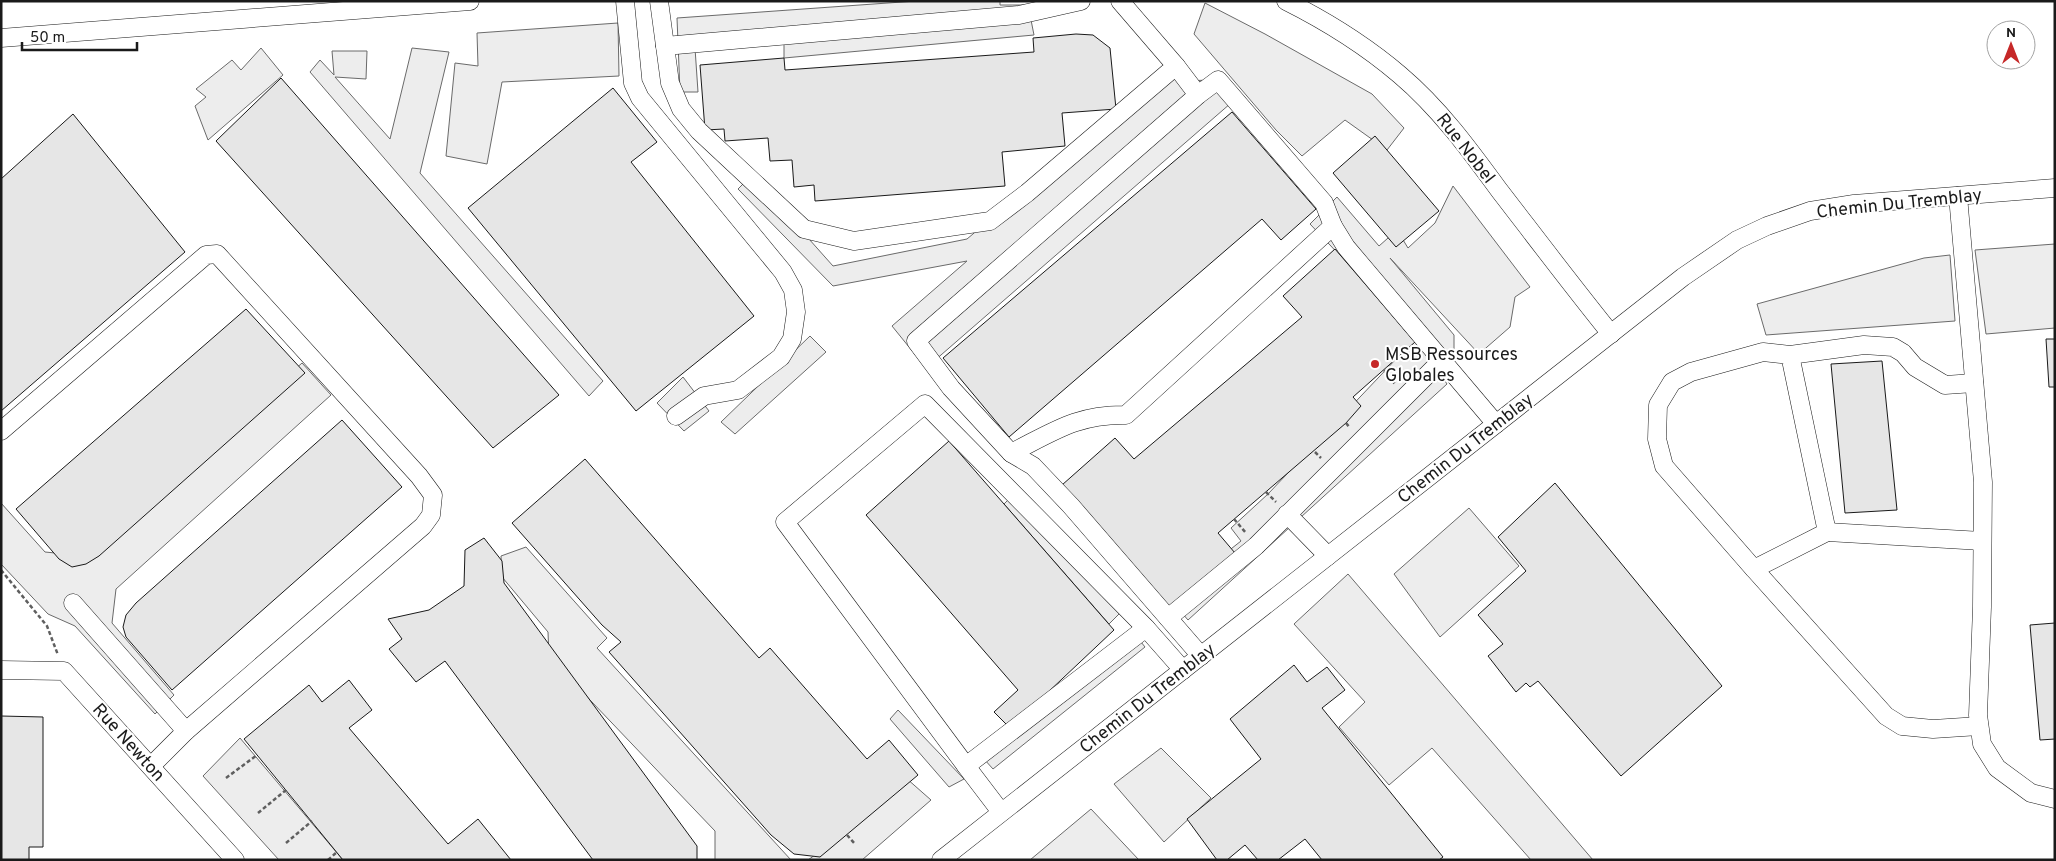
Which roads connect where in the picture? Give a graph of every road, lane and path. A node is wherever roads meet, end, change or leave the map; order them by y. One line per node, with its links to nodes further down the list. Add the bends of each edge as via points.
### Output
1 (470, 1): 7 (street)
2 (625, 1): 20 (street, via 633,84 640,98 783,272 792,290 796,312 792,339 780,357 738,390 704,396)
3 (659, 1): 8 (street)
4 (1081, 1): 8 (street, via 1019,16)
5 (1120, 1): 9 (street)
6 (1286, 1): 14 (street, Rue Nobel, via 1376,56 1434,108)
7 (1, 38)
8 (665, 46): 9 (street, via 670,83 681,109 699,131 804,229 854,241 990,221)
9 (1176, 66): 10 (street)
10 (1198, 95): 13 (street, via 1218,80 1324,203); 24 (street, via 916,341 951,388)
11 (2055, 188): 12 (street, Chemin Du Tremblay)
12 (1958, 196): 14 (street, Chemin Du Tremblay, via 1831,207 1767,226 1713,254); 19 (street)
13 (1333, 226): 16 (street, via 1346,247); 24 (street, via 1126,415 1101,414 1075,421)
14 (1611, 334): 21 (street, Chemin Du Tremblay)
15 (1790, 355): 19 (street, via 1864,345 1893,347 1916,367 1945,384); 31 (street); 34 (street, via 1763,352 1691,372 1672,382 1658,405 1657,439 1664,466)
16 (1443, 359): 21 (street); 28 (street)
17 (1384, 370): 18 (path)
18 (1391, 379)
19 (1974, 383): 32 (street, via 1983,482)
20 (676, 416)
21 (1496, 424): 33 (street, Chemin Du Tremblay)
22 (1, 431): 44 (street, via 206,255 217,254 430,489 433,507 423,526)
23 (1315, 452): 25 (path)
24 (1011, 453): 37 (street, via 1033,466)
25 (1318, 455)
26 (1266, 492): 27 (path)
27 (1273, 499)
28 (1287, 514): 33 (street); 37 (street, via 1256,546)
29 (1234, 519): 30 (path)
30 (1243, 529)
31 (1827, 532): 32 (street); 34 (street)
32 (1982, 541): 43 (street)
33 (1328, 556): 39 (street, Chemin Du Tremblay)
34 (1754, 569): 43 (street, via 1886,716 1902,726 1933,729)
35 (1, 570): 41 (path, via 47,626)
36 (73, 603): 44 (street)
37 (1168, 618): 39 (street)
38 (1146, 628): 42 (street); 47 (street); 47 (street, via 925,404 785,522)
39 (1201, 656): 42 (street, Chemin Du Tremblay)
40 (1, 670): 41 (street)
41 (64, 670): 46 (street, Rue Newton)
42 (1183, 670): 51 (street, Chemin Du Tremblay)
43 (1979, 726): 50 (street, via 1982,744 1997,768 2031,793)
44 (186, 731): 46 (street)
45 (257, 755): 48 (path)
46 (151, 766): 58 (street, Rue Newton)
47 (966, 766): 51 (street)
48 (226, 778)
49 (286, 790): 52 (path)
50 (2055, 799)
51 (1001, 812): 60 (street, Chemin Du Tremblay)
52 (258, 813)
53 (312, 821): 55 (path)
54 (847, 835): 56 (path)
55 (286, 843)
56 (855, 844)
57 (337, 852): 59 (path)
58 (235, 860)
59 (328, 860)
60 (941, 860)

